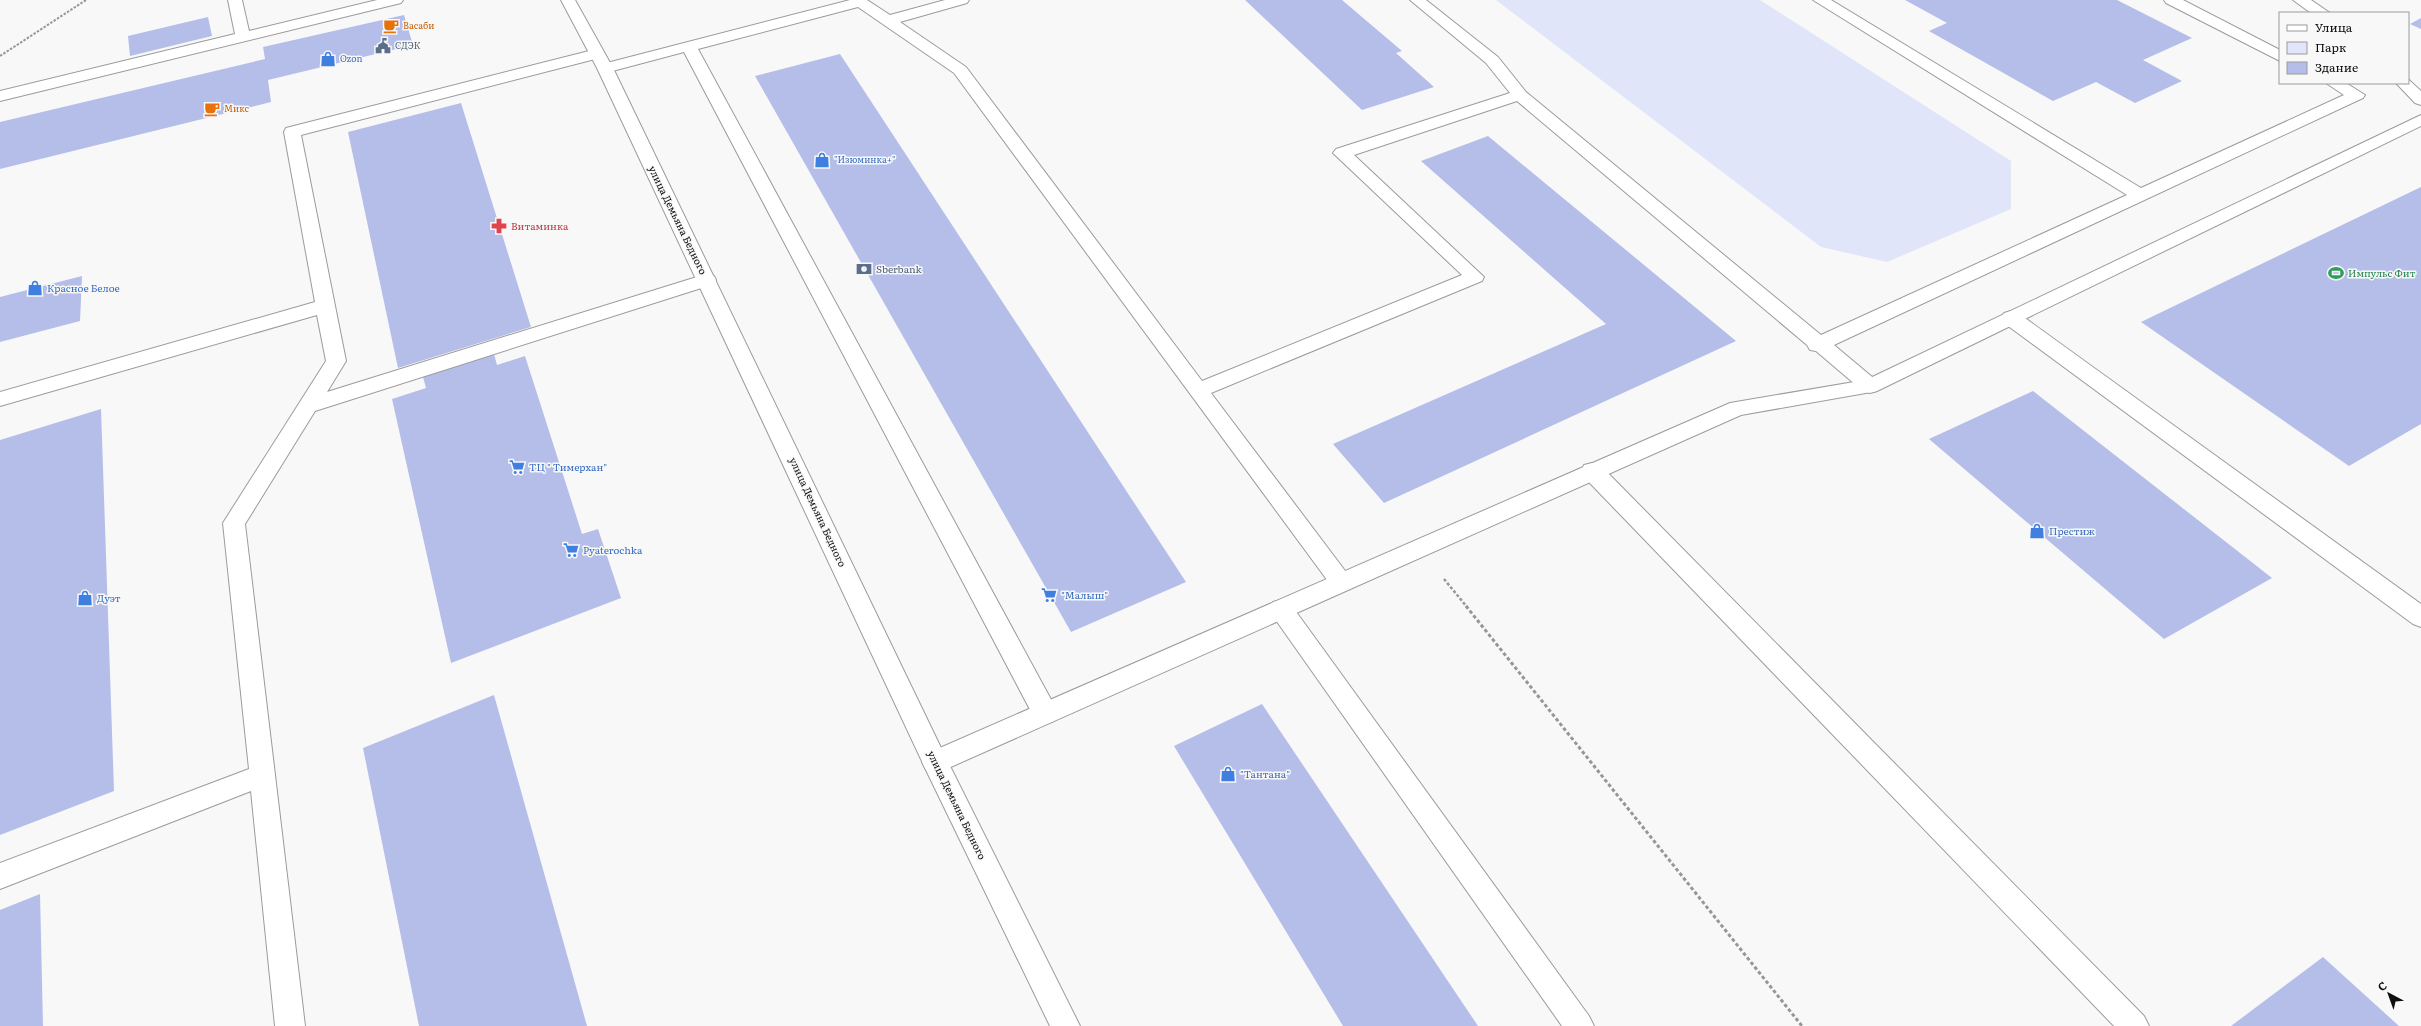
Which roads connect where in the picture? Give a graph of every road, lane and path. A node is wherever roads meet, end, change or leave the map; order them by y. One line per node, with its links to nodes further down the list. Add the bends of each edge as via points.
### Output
1 (86, 0): 16 (path)
2 (235, 0): 13 (street)
3 (396, 0): 13 (street)
4 (568, 0): 17 (street, улица Демьяна Бедного)
5 (962, 0): 10 (street)
6 (1417, 0): 20 (street, via 1492,60)
7 (1820, 0): 24 (street)
8 (2172, 0): 15 (street)
9 (2300, 0): 11 (street)
10 (923, 5): 12 (street)
11 (2320, 12)
12 (886, 21): 14 (street, via 860,2); 30 (street, via 960,70)
13 (243, 37): 21 (street)
14 (689, 46): 17 (street); 38 (street)
15 (2279, 55)
16 (0, 56)
17 (601, 61): 25 (street, улица Демьяна Бедного); 26 (street, via 292,132)
18 (2336, 84): 24 (street, via 2357,95)
19 (2405, 84): 22 (street)
20 (1520, 95): 28 (street); 30 (street, via 1342,153 1475,277)
21 (0, 96)
22 (2421, 100)
23 (2421, 120): 27 (street)
24 (2140, 196): 28 (street)
25 (707, 280): 32 (street); 39 (street, улица Демьяна Бедного)
26 (325, 306): 31 (street); 32 (street, via 336,361)
27 (2011, 318): 29 (street); 37 (street)
28 (1817, 344): 29 (street)
29 (1870, 386): 33 (street, via 1737,408)
30 (1198, 390): 35 (street)
31 (0, 399)
32 (307, 406): 40 (street, via 234,523)
33 (1592, 471): 34 (street); 46 (street)
34 (1419, 548): 35 (street); 45 (path)
35 (1341, 582): 36 (street)
36 (1280, 608): 38 (street); 44 (street)
37 (2421, 617)
38 (1045, 713): 39 (street)
39 (935, 762): 43 (street, улица Демьяна Бедного)
40 (262, 775): 41 (street); 42 (street)
41 (0, 876)
42 (290, 1026)
43 (1065, 1026)
44 (1579, 1026)
45 (1802, 1026)
46 (2134, 1026)

